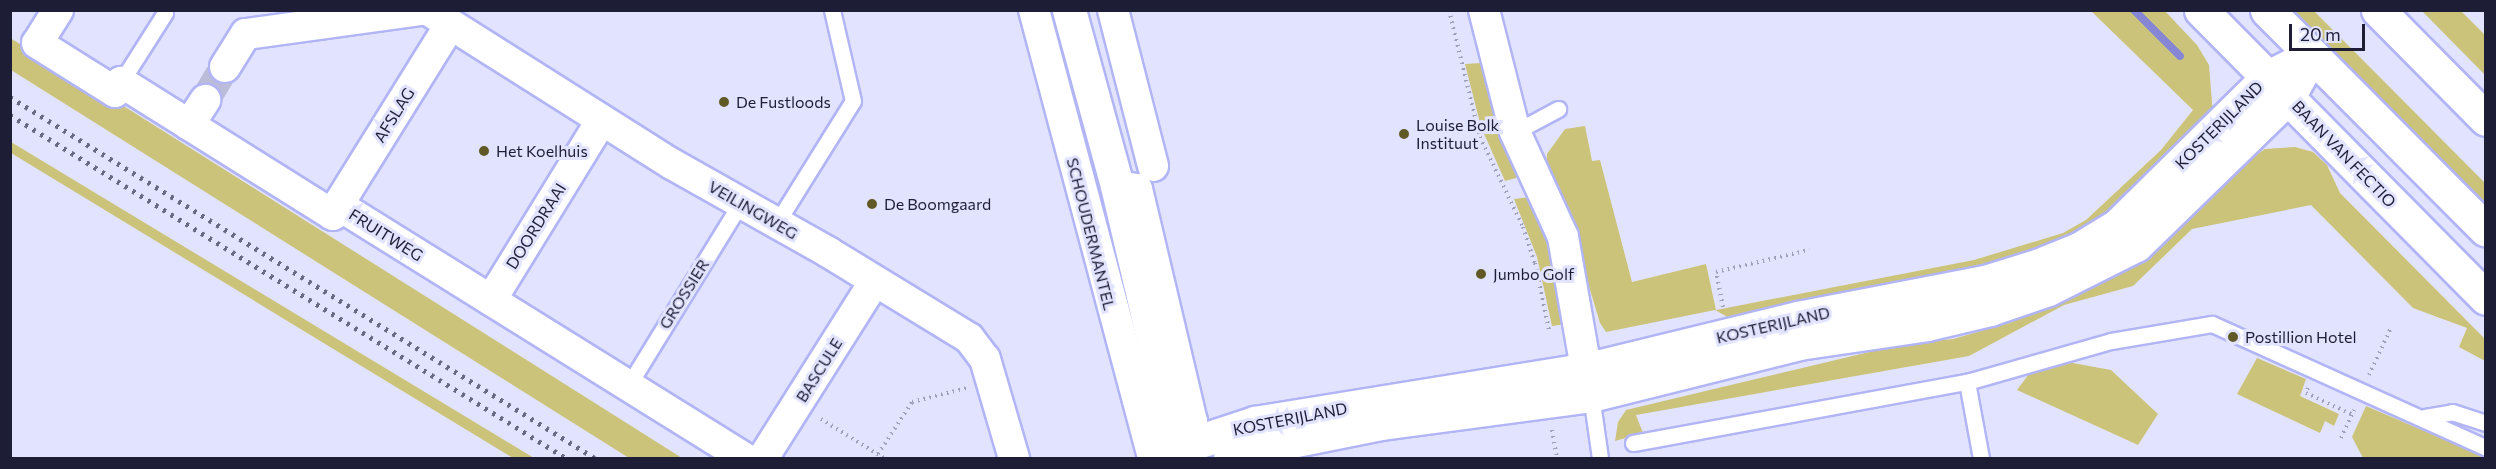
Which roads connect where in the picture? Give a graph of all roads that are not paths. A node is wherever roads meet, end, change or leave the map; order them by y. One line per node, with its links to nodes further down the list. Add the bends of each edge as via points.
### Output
1 (58, 10): 15 (street, via 37,43 115,92)
2 (421, 10): 14 (street, via 246,34)
3 (832, 10): 26 (lane, via 853,100)
4 (1034, 10): 39 (street, SCHOUDERMANTEL)
5 (1069, 10): 38 (main road, via 1117,186 1173,423)
6 (1113, 10): 23 (street)
7 (1484, 10): 22 (street)
8 (2201, 10): 16 (main road, BAAN VAN FECTIO)
9 (2267, 10): 13 (main road)
10 (2378, 10): 19 (main road)
11 (165, 13): 15 (lane)
12 (439, 18): 20 (street, VEILINGWEG); 25 (street, AFSLAG)
13 (2312, 55): 16 (main road, KOSTERIJLAND); 27 (main road)
14 (225, 67)
15 (121, 82): 21 (street, FRUITWEG)
16 (2278, 87): 29 (main road, BAAN VAN FECTIO); 31 (main road, KOSTERIJLAND, via 2117,226 2079,249 1985,282 1798,318)
17 (205, 100): 21 (street)
18 (1558, 109): 22 (lane)
19 (2486, 119)
20 (601, 121): 24 (street, VEILINGWEG); 30 (street, DOORDRAAI)
21 (189, 124): 25 (street, FRUITWEG, via 333,214)
22 (1515, 132): 31 (street, via 1563,237)
23 (1152, 166)
24 (741, 202): 26 (street, VEILINGWEG); 33 (lane, GROSSIER)
25 (338, 205): 30 (street, FRUITWEG)
26 (776, 224): 28 (street, VEILINGWEG)
27 (2486, 230)
28 (875, 281): 42 (street, BASCULE); 43 (street, VEILINGWEG, via 969,339 985,359)
29 (2486, 298)
30 (491, 300): 33 (street, FRUITWEG)
31 (1589, 382): 38 (main road, KOSTERIJLAND, via 1255,423); 40 (main road, KOSTERIJLAND, via 1261,447); 44 (lane)
32 (1966, 382): 34 (lane, via 2094,345 2212,324); 36 (lane); 45 (lane)
33 (628, 386): 41 (street, FRUITWEG)
34 (2424, 417): 35 (lane, via 2452,412); 37 (lane)
35 (2486, 423)
36 (1633, 443)
37 (2486, 448)
38 (1187, 452): 39 (street, SCHOUDERMANTEL); 40 (main road, KOSTERIJLAND)
39 (1149, 458)
40 (1231, 458)
41 (744, 459)
42 (763, 459)
43 (1014, 459)
44 (1600, 459)
45 (1981, 459)

